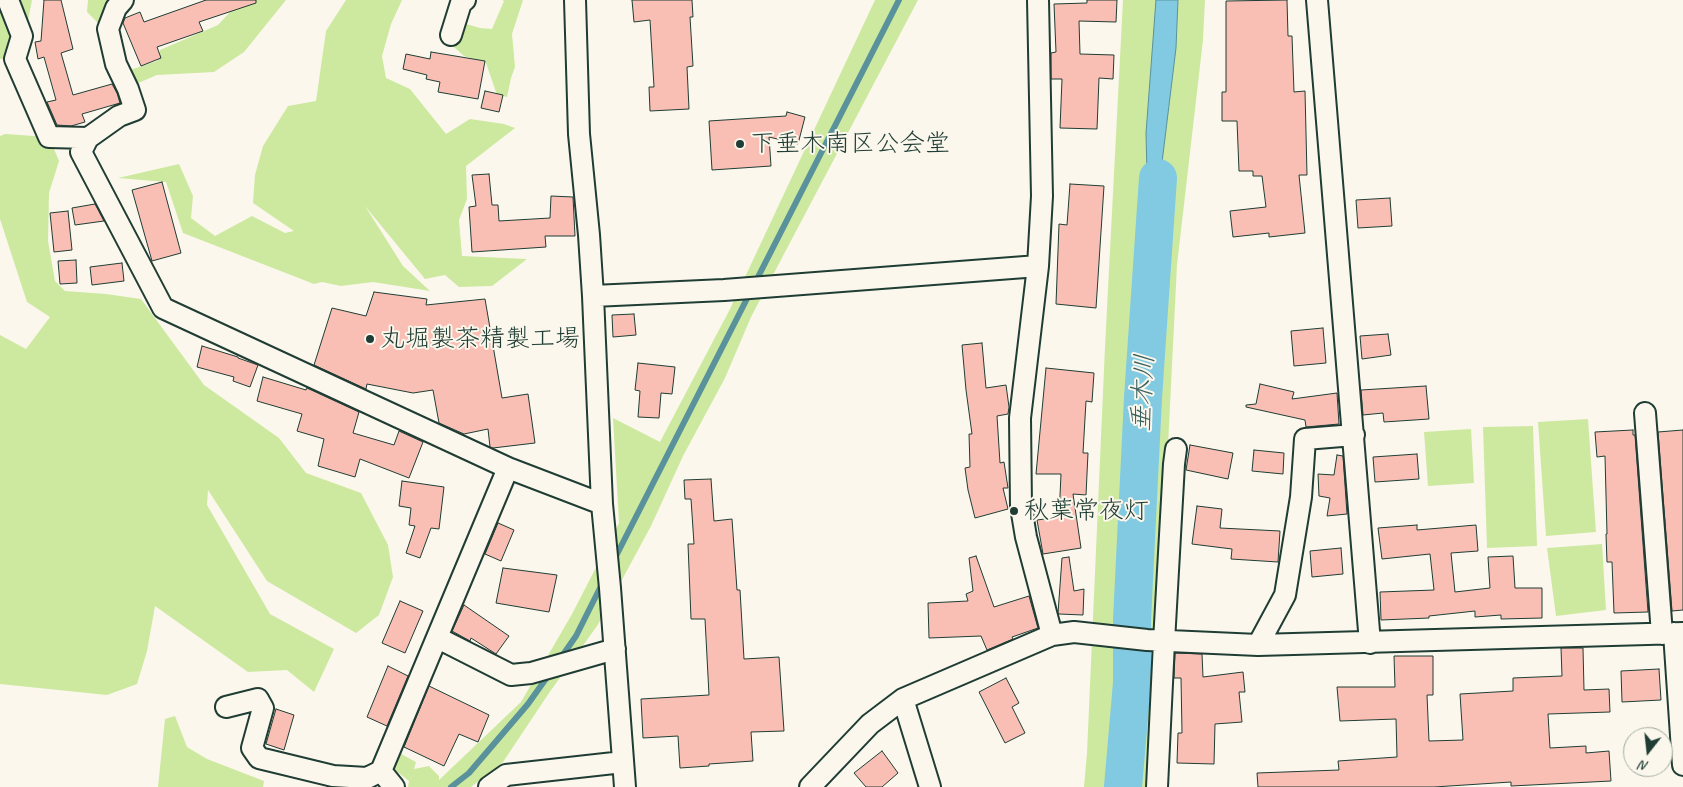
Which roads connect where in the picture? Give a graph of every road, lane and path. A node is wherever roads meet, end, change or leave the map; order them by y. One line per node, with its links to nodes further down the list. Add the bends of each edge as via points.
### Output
1 (8, 0): 8 (street, via 22,36)
2 (123, 0): 9 (street, via 116,8 108,29 116,64 135,110 119,116)
3 (465, 0): 7 (street, via 461,3)
4 (575, 0): 11 (street, via 579,134)
5 (1038, 0): 10 (street, via 1042,196)
6 (1317, 0): 13 (street)
7 (451, 35)
8 (8, 61): 9 (street, via 49,137)
9 (88, 138): 15 (street, via 82,152 163,308)
10 (1038, 266): 11 (street); 17 (street, via 1020,418 1021,507)
11 (593, 296): 16 (street)
12 (1645, 413): 18 (street)
13 (1354, 435): 21 (street); 22 (street, via 1305,439 1302,497 1285,595)
14 (1176, 448): 20 (street)
15 (508, 468): 16 (street); 19 (street)
16 (602, 504): 23 (street)
17 (1052, 634): 20 (street, via 1074,632); 24 (street)
18 (1673, 634): 21 (street); 27 (street)
19 (438, 638): 23 (street, via 511,675); 28 (street)
20 (1155, 641): 22 (street); 34 (street)
21 (1370, 643): 22 (street)
22 (1258, 646)
23 (614, 649): 26 (street)
24 (903, 699): 32 (street, via 870,724); 33 (street)
25 (226, 707): 28 (street, via 258,699 263,708 252,748 259,758 333,776 367,778)
26 (623, 762): 30 (street, via 506,775); 31 (street)
27 (1683, 765)
28 (381, 771): 29 (street)
29 (394, 787)
30 (488, 787)
31 (625, 787)
32 (810, 787)
33 (930, 787)
34 (1157, 787)

